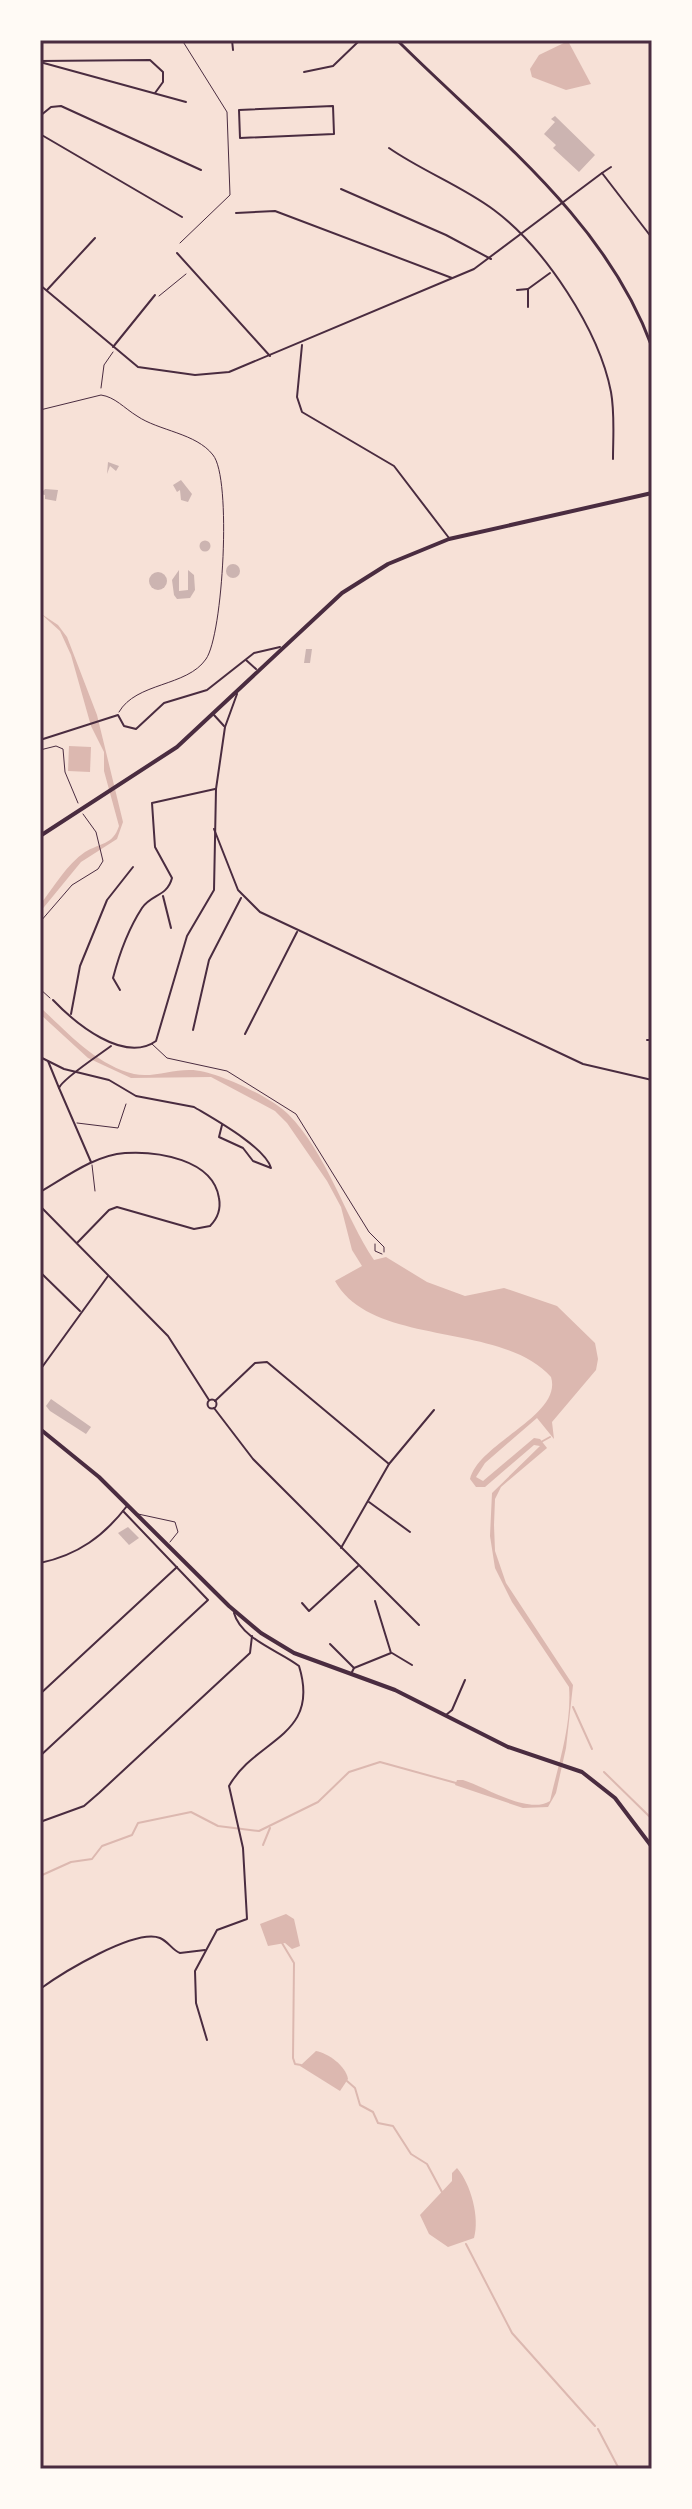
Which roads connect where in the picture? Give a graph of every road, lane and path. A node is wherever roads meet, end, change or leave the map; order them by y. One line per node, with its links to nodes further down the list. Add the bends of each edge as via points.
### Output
1 (182, 40): 24 (path, via 227,112 230,195)
2 (232, 40): 5 (street)
3 (360, 40): 7 (street, via 333,66)
4 (397, 40): 18 (street)
5 (233, 50)
6 (40, 61): 8 (street); 8 (street, via 150,60 163,72)
7 (304, 72)
8 (155, 93): 9 (street)
9 (186, 102)
10 (239, 110): 10 (street, via 333,106 334,134 240,138)
11 (40, 116): 15 (street, via 61,106)
12 (40, 134): 20 (street)
13 (389, 148): 21 (street, via 491,208)
14 (611, 167): 16 (street)
15 (201, 170)
16 (602, 173): 18 (street); 23 (street)
17 (341, 189): 26 (street)
18 (563, 203): 21 (street); 38 (street, via 612,263)
19 (236, 213): 29 (street, via 275,211)
20 (182, 217)
21 (524, 234): 26 (street); 28 (street)
22 (95, 238): 33 (street)
23 (652, 238)
24 (181, 243)
25 (177, 253): 27 (street)
26 (491, 259): 29 (street)
27 (192, 270): 31 (path); 40 (street)
28 (551, 273): 32 (street); 43 (street, via 587,326 605,369 612,402)
29 (453, 279): 37 (street)
30 (40, 285): 33 (street)
31 (167, 289)
32 (528, 289): 34 (street); 36 (street)
33 (47, 290): 39 (street)
34 (517, 290)
35 (155, 295): 39 (street)
36 (528, 307)
37 (302, 345): 40 (street); 45 (street, via 297,397 302,412 394,466)
38 (652, 347)
39 (114, 349): 40 (street, via 148,370 195,375 229,372); 41 (path, via 104,365)
40 (270, 357)
41 (101, 395): 42 (lane); 50 (lane, via 213,455 225,518 209,655 197,668 132,698)
42 (40, 410)
43 (613, 459)
44 (652, 493): 45 (main road)
45 (449, 539): 46 (main road, via 388,564 350,587)
46 (283, 647): 47 (street); 48 (main road)
47 (246, 659): 48 (street); 50 (street, via 207,690 159,706 141,727 127,728)
48 (258, 672): 49 (main road)
49 (237, 694): 51 (main road); 52 (street)
50 (118, 715): 53 (street)
51 (214, 715): 52 (street); 58 (main road, via 140,772)
52 (225, 727): 55 (street)
53 (40, 740)
54 (40, 750): 56 (lane, via 63,749 65,772)
55 (216, 789): 57 (street); 60 (street, via 152,803 155,847 172,878)
56 (78, 803): 62 (path, via 103,855 98,869 72,885)
57 (214, 829): 61 (street); 71 (street, via 212,896 187,936)
58 (40, 836)
59 (133, 867): 68 (street, via 107,900 80,966)
60 (162, 895): 63 (street); 66 (street, via 148,901 133,927 113,978)
61 (242, 897): 64 (street); 69 (street, via 209,960)
62 (40, 922)
63 (171, 928)
64 (298, 931): 70 (street); 76 (street, via 583,1064)
65 (40, 989): 67 (path)
66 (120, 990)
67 (53, 1000): 68 (street)
68 (70, 1015): 72 (street)
69 (193, 1030)
70 (245, 1034)
71 (152, 1044): 72 (street); 85 (lane, via 167,1058 227,1071 296,1114)
72 (112, 1045): 75 (street)
73 (40, 1057): 74 (street)
74 (48, 1061): 75 (street); 77 (street)
75 (77, 1072): 77 (street, via 64,1078); 80 (street, via 109,1080 136,1096 187,1105)
76 (652, 1080)
77 (59, 1088): 79 (street)
78 (126, 1104): 79 (lane, via 118,1128)
79 (74, 1123): 81 (street)
80 (222, 1125): 80 (street, via 253,1146 271,1168 219,1137)
81 (92, 1163): 82 (lane); 83 (street); 86 (street, via 124,1153 190,1163 213,1183 220,1208 213,1223 199,1229 117,1207)
82 (95, 1191)
83 (40, 1192)
84 (40, 1206): 86 (street)
85 (375, 1241): 85 (lane, via 375,1251 384,1252 382,1245)
86 (77, 1243): 88 (street)
87 (40, 1272): 89 (street)
88 (108, 1275): 89 (street); 91 (street, via 168,1336)
89 (81, 1312): 90 (street)
90 (40, 1370)
91 (209, 1400): 92 (street); 93 (street, via 208,1406)
92 (215, 1401): 93 (street); 96 (street, via 255,1363 270,1363)
93 (214, 1408): 103 (street, via 253,1459)
94 (434, 1410): 96 (street)
95 (40, 1429): 98 (main road)
96 (389, 1464): 97 (street)
97 (368, 1501): 101 (street); 103 (street)
98 (128, 1504): 99 (street); 100 (main road)
99 (123, 1511): 104 (street, via 72,1553); 106 (street)
100 (138, 1514): 102 (main road); 102 (lane, via 177,1524 178,1535)
101 (410, 1532)
102 (169, 1544): 109 (main road)
103 (341, 1548): 105 (street)
104 (40, 1563)
105 (358, 1565): 108 (street, via 309,1611); 110 (street)
106 (178, 1567): 118 (street); 120 (street, via 208,1600)
107 (375, 1601): 113 (street)
108 (302, 1603)
109 (233, 1610): 111 (street); 116 (main road, via 278,1644)
110 (419, 1625)
111 (252, 1635): 121 (street, via 250,1653 99,1793 84,1806); 123 (street, via 299,1666 303,1702 294,1724 229,1786 240,1831 247,1919 218,1928)
112 (330, 1644): 115 (street)
113 (391, 1653): 114 (street); 115 (street)
114 (412, 1665)
115 (354, 1668): 116 (street)
116 (351, 1675): 119 (main road)
117 (465, 1680): 119 (street)
118 (40, 1694)
119 (445, 1716): 122 (main road, via 604,1787)
120 (40, 1756)
121 (40, 1822)
122 (652, 1847)
123 (205, 1950): 124 (street, via 180,1953 151,1937 96,1956); 125 (street, via 195,1971 195,1999)
124 (40, 1989)
125 (207, 2040)

